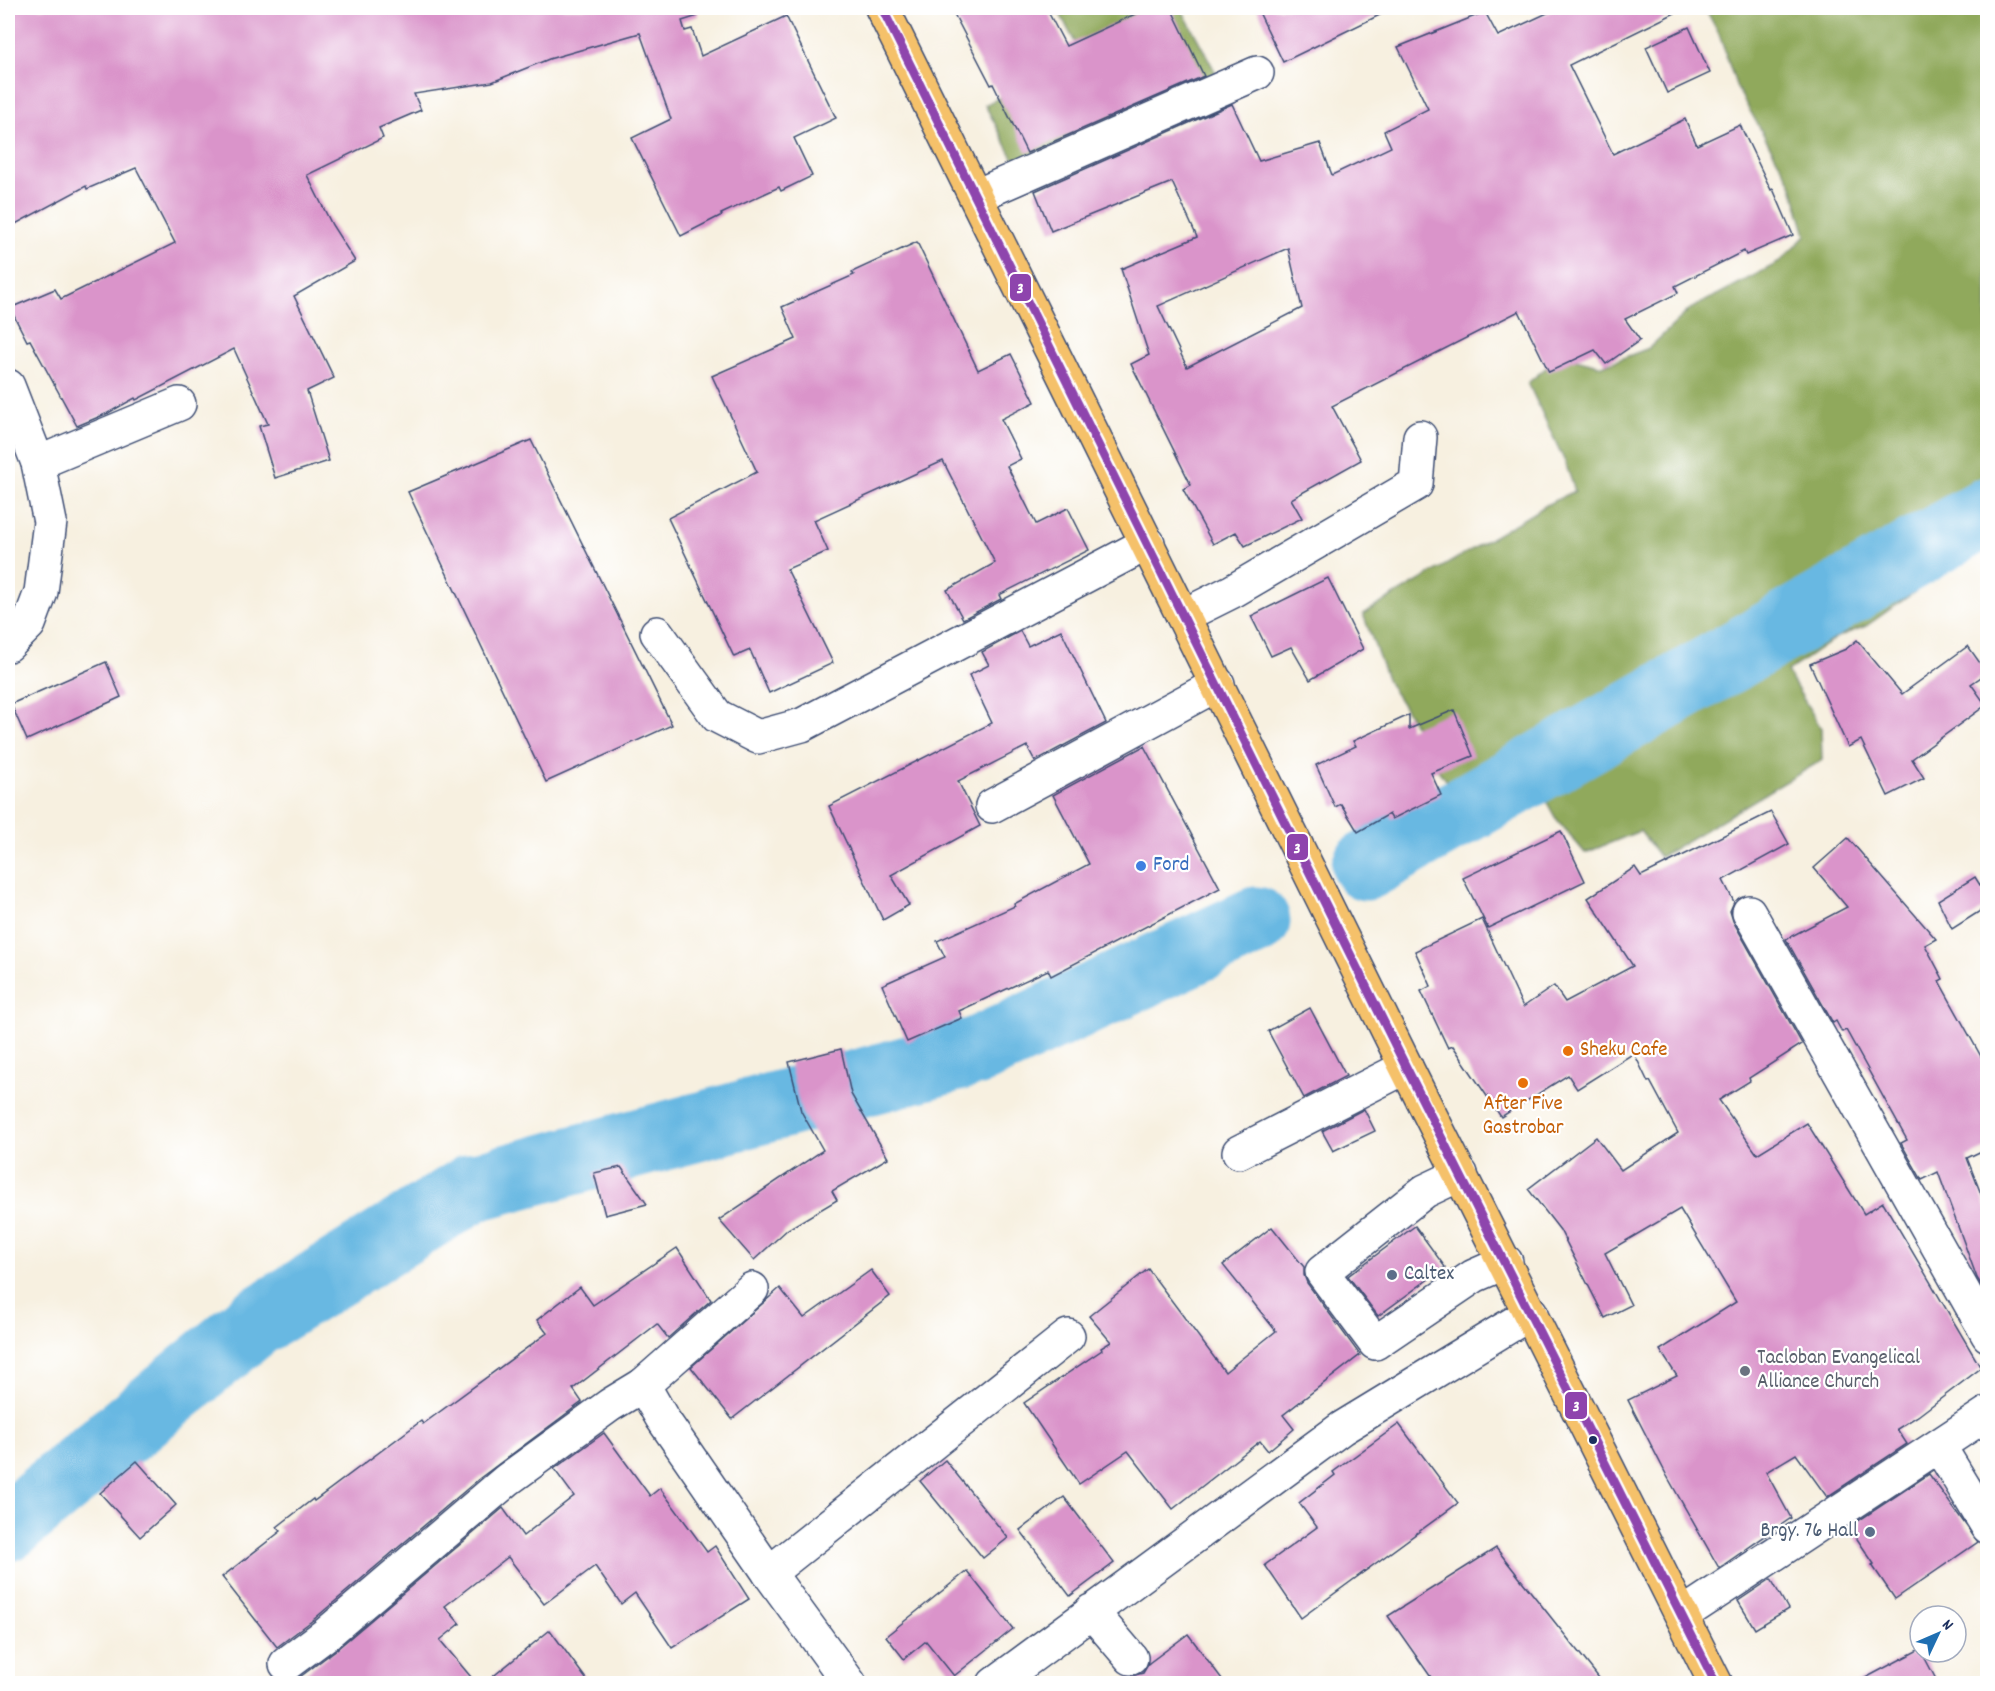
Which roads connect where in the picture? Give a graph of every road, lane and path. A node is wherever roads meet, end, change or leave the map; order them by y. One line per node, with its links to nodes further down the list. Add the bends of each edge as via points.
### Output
1 (882, 8): 3 (main road)
2 (1257, 73): 3 (street)
3 (976, 195): 8 (main road)
4 (8, 386): 7 (street)
5 (180, 404): 7 (street)
6 (1420, 437): 9 (street, via 1416,484 1233,591)
7 (38, 463): 11 (street, via 50,522 43,582 29,624)
8 (1148, 543): 9 (main road); 10 (street, via 802,725 758,736 717,716)
9 (1182, 616): 12 (main road)
10 (657, 633)
11 (8, 645)
12 (1218, 684): 13 (street); 15 (main road)
13 (992, 806)
14 (1749, 912): 21 (street)
15 (1406, 1067): 16 (street); 17 (main road)
16 (1239, 1152)
17 (1461, 1174): 18 (main road); 18 (street, via 1425,1191 1322,1272 1375,1343 1474,1276)
18 (1506, 1262): 20 (main road)
19 (753, 1289): 23 (street)
20 (1532, 1313): 28 (street, via 1342,1428); 29 (main road)
21 (1988, 1335)
22 (1068, 1336): 27 (street)
23 (643, 1385): 27 (street); 31 (street, via 507,1480)
24 (1988, 1413): 25 (street)
25 (1939, 1446): 26 (street); 29 (street)
26 (1988, 1527)
27 (769, 1573): 32 (street)
28 (1091, 1611): 30 (street); 33 (street)
29 (1682, 1615): 34 (main road)
30 (1131, 1658)
31 (286, 1664)
32 (850, 1683)
33 (994, 1683)
34 (1716, 1683)

